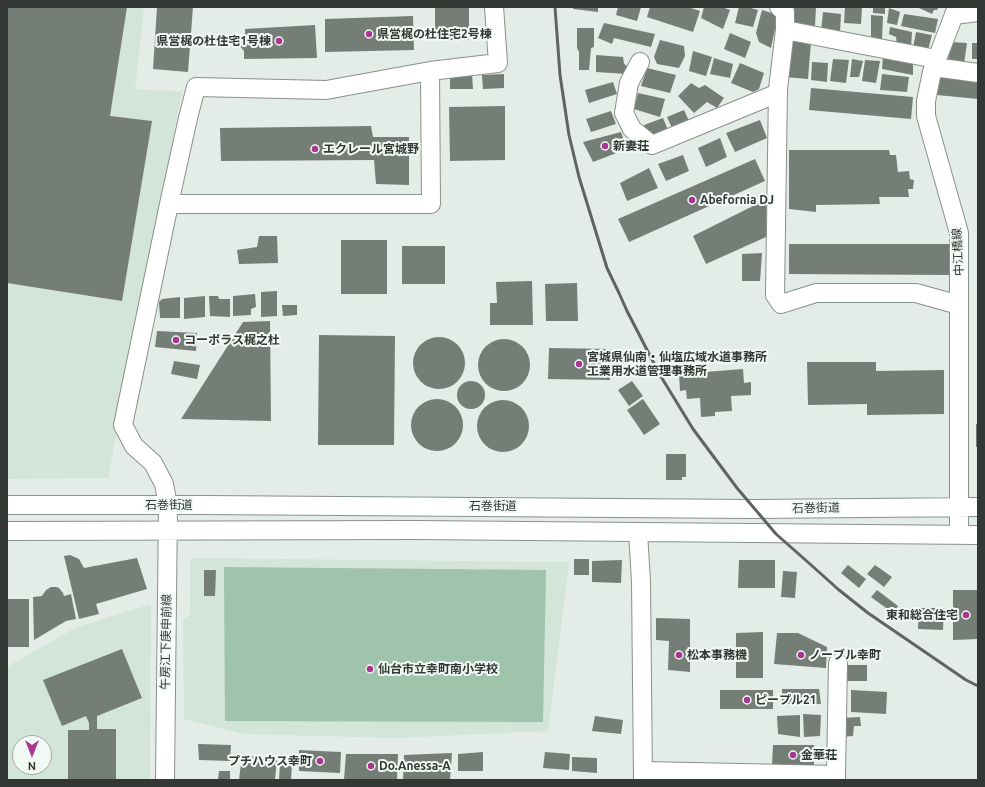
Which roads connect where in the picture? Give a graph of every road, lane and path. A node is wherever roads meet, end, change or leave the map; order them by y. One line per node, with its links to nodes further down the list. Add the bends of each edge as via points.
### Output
1 (494, 7): 8 (street, via 498,63)
2 (779, 7): 5 (street, via 785,12)
3 (955, 11): 4 (street); 7 (street, 中江橋線)
4 (978, 12)
5 (785, 30): 7 (street); 10 (street)
6 (640, 62): 10 (street, via 629,83 624,113 632,129 652,145)
7 (935, 63): 9 (street); 12 (street, 中江橋線, via 926,101 926,116 959,233)
8 (430, 71): 11 (street, 午房江下庚申前線, via 326,90 196,87); 11 (street, via 431,204)
9 (978, 73)
10 (778, 93): 12 (street, via 775,296 781,304 816,293 916,293)
11 (169, 204): 14 (street, 午房江下庚申前線, via 123,425 134,446 152,463 164,484)
12 (960, 305): 15 (street, 中江橋線)
13 (7, 505): 14 (street, 石巻街道)
14 (168, 505): 15 (street, 石巻街道, via 754,509); 18 (street, 午房江下庚申前線)
15 (959, 507): 16 (street, 石巻街道); 20 (street, 中江橋線)
16 (978, 507)
17 (7, 531): 18 (street, 石巻街道)
18 (168, 531): 19 (street, 石巻街道); 25 (street, 午房江下庚申前線)
19 (638, 532): 20 (street, 石巻街道); 23 (street)
20 (959, 534): 21 (street, 石巻街道)
21 (978, 535)
22 (838, 662): 24 (street)
23 (643, 776): 24 (street)
24 (836, 778)
25 (165, 780)

